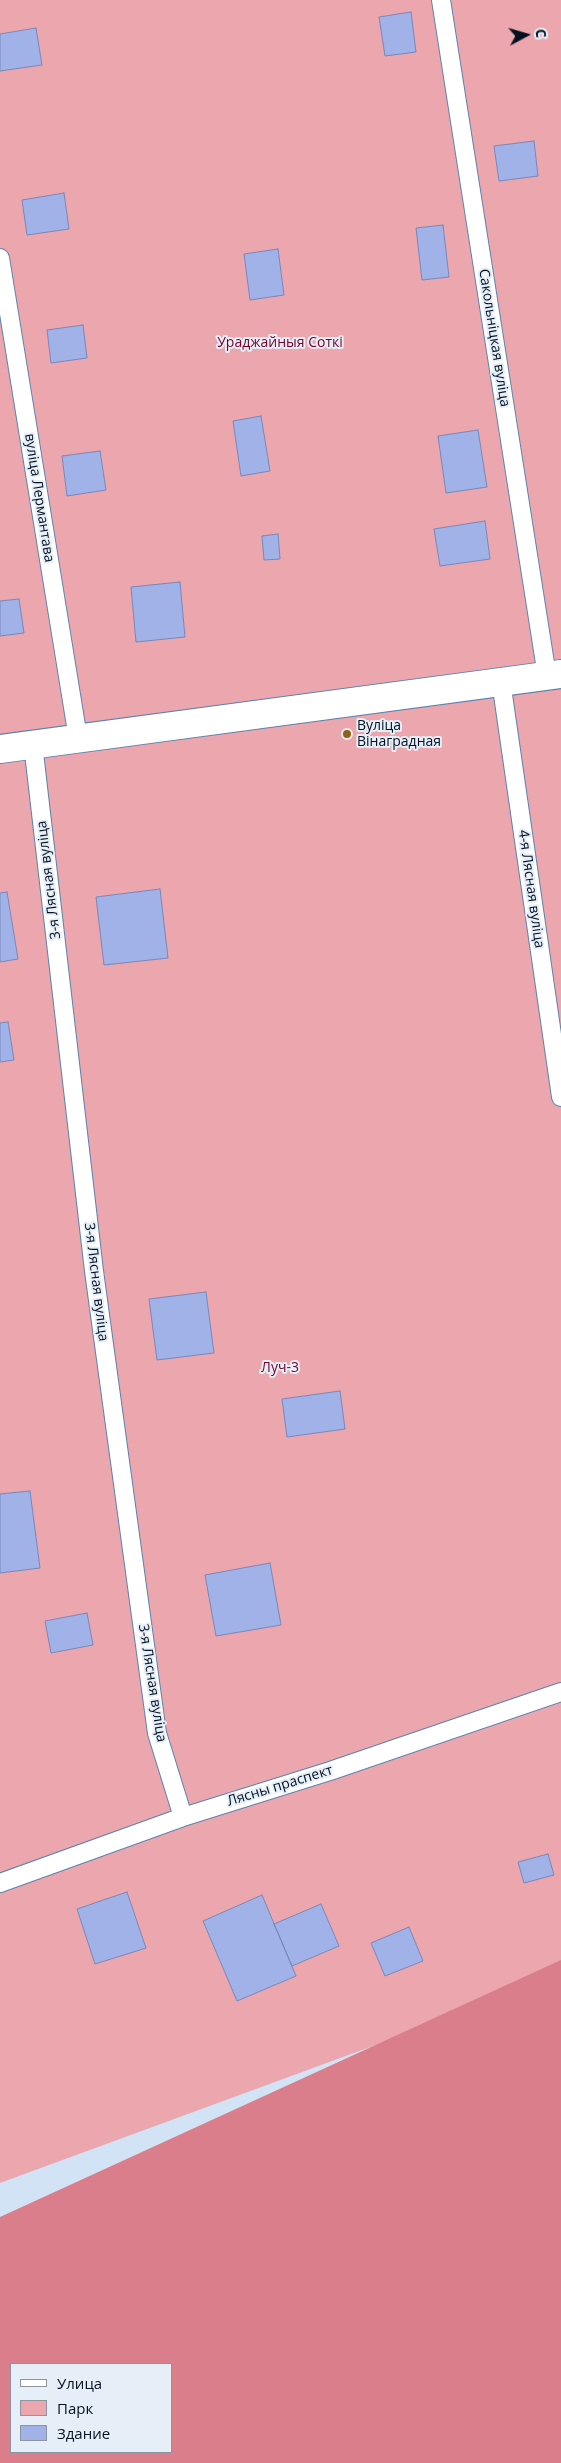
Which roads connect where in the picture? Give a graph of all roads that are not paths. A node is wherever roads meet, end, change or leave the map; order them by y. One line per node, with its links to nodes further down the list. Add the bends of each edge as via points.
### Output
1 (441, 0): 3 (lane, Сакольніцкая вуліца)
2 (0, 258): 5 (lane, вуліца Лермантава)
3 (554, 675): 4 (street)
4 (501, 681): 5 (street); 8 (lane, 4-я Лясная вуліца)
5 (78, 738): 6 (street)
6 (33, 744): 7 (street); 10 (lane, 3-я Лясная вуліца, via 94,1271 154,1713)
7 (0, 749)
8 (561, 1097)
9 (561, 1692): 10 (lane, Лясны праспект, via 330,1771)
10 (182, 1816): 11 (lane, Лясны праспект)
11 (0, 1883)

